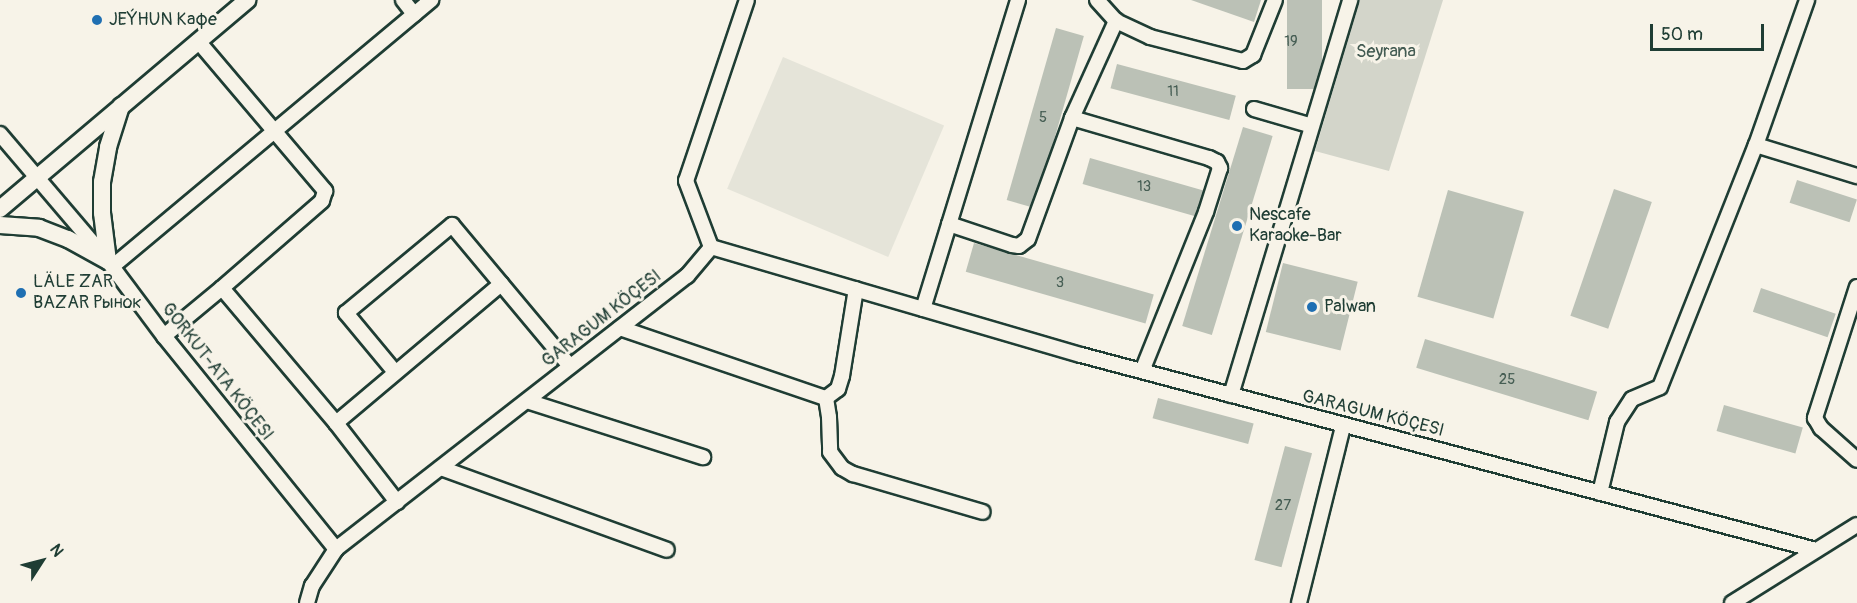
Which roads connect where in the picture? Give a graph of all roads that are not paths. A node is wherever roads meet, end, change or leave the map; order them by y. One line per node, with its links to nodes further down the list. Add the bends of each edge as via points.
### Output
1 (247, 0): 12 (street)
2 (403, 0): 10 (street)
3 (431, 0): 10 (street)
4 (747, 0): 25 (street, via 686,182)
5 (1018, 0): 23 (street)
6 (1275, 0): 11 (street, via 1252,55 1243,61 1150,37)
7 (1350, 0): 16 (street)
8 (1807, 0): 19 (street)
9 (1100, 1): 11 (street)
10 (414, 14): 17 (street)
11 (1116, 21): 15 (street)
12 (198, 41): 13 (street); 17 (street)
13 (121, 106): 21 (street); 26 (street, via 102,182 102,213)
14 (1254, 109): 16 (street)
15 (1072, 118): 23 (street, via 1036,223 1024,244 1000,242); 35 (street, via 1209,158 1220,168 1195,243)
16 (1312, 126): 37 (street)
17 (275, 131): 26 (street); 28 (street, via 317,178 325,191 322,201)
18 (0, 134): 21 (street, GORKUT-ATA KÖÇESI)
19 (1756, 145): 20 (street); 45 (street, via 1660,387 1632,399 1617,422)
20 (1857, 176)
21 (37, 177): 22 (street); 26 (street, GORKUT-ATA KÖÇESI)
22 (0, 209)
23 (949, 224): 31 (street)
24 (0, 225): 26 (street, via 39,228 68,239)
25 (711, 247): 30 (street, GARAGUM KÖÇESI); 32 (street, GARAGUM KÖÇESI, via 687,276)
26 (111, 264): 33 (street, GORKUT-ATA KÖÇESI)
27 (501, 284): 34 (street); 36 (street); 36 (street, via 452,225 363,298 346,313)
28 (222, 288): 33 (street); 40 (street)
29 (1857, 288): 43 (street, via 1815,418)
30 (856, 290): 31 (street, GARAGUM KÖÇESI); 38 (street, via 842,376 838,389)
31 (923, 309): 35 (street, GARAGUM KÖÇESI)
32 (620, 328): 34 (street, GARAGUM KÖÇESI); 38 (street)
33 (164, 336): 49 (street, GORKUT-ATA KÖÇESI)
34 (570, 366): 39 (street, GARAGUM KÖÇESI)
35 (1142, 371): 37 (street, GARAGUM KÖÇESI)
36 (395, 372): 40 (street)
37 (1232, 395): 41 (street, GARAGUM KÖÇESI)
38 (826, 398): 47 (street, via 830,452 842,468)
39 (527, 401): 42 (street); 44 (street, GARAGUM KÖÇESI)
40 (336, 423): 46 (street)
41 (1343, 426): 45 (street, GARAGUM KÖÇESI); 53 (street)
42 (703, 457)
43 (1857, 460)
44 (441, 468): 46 (street, GARAGUM KÖÇESI); 50 (street)
45 (1600, 493): 51 (street, GARAGUM KÖÇESI)
46 (397, 502): 49 (street, GARAGUM KÖÇESI)
47 (983, 512)
48 (1856, 528): 51 (street)
49 (336, 549): 52 (street, GARAGUM KÖÇESI, via 312,586)
50 (667, 550)
51 (1816, 550): 54 (street)
52 (307, 603)
53 (1299, 603)
54 (1732, 603)

